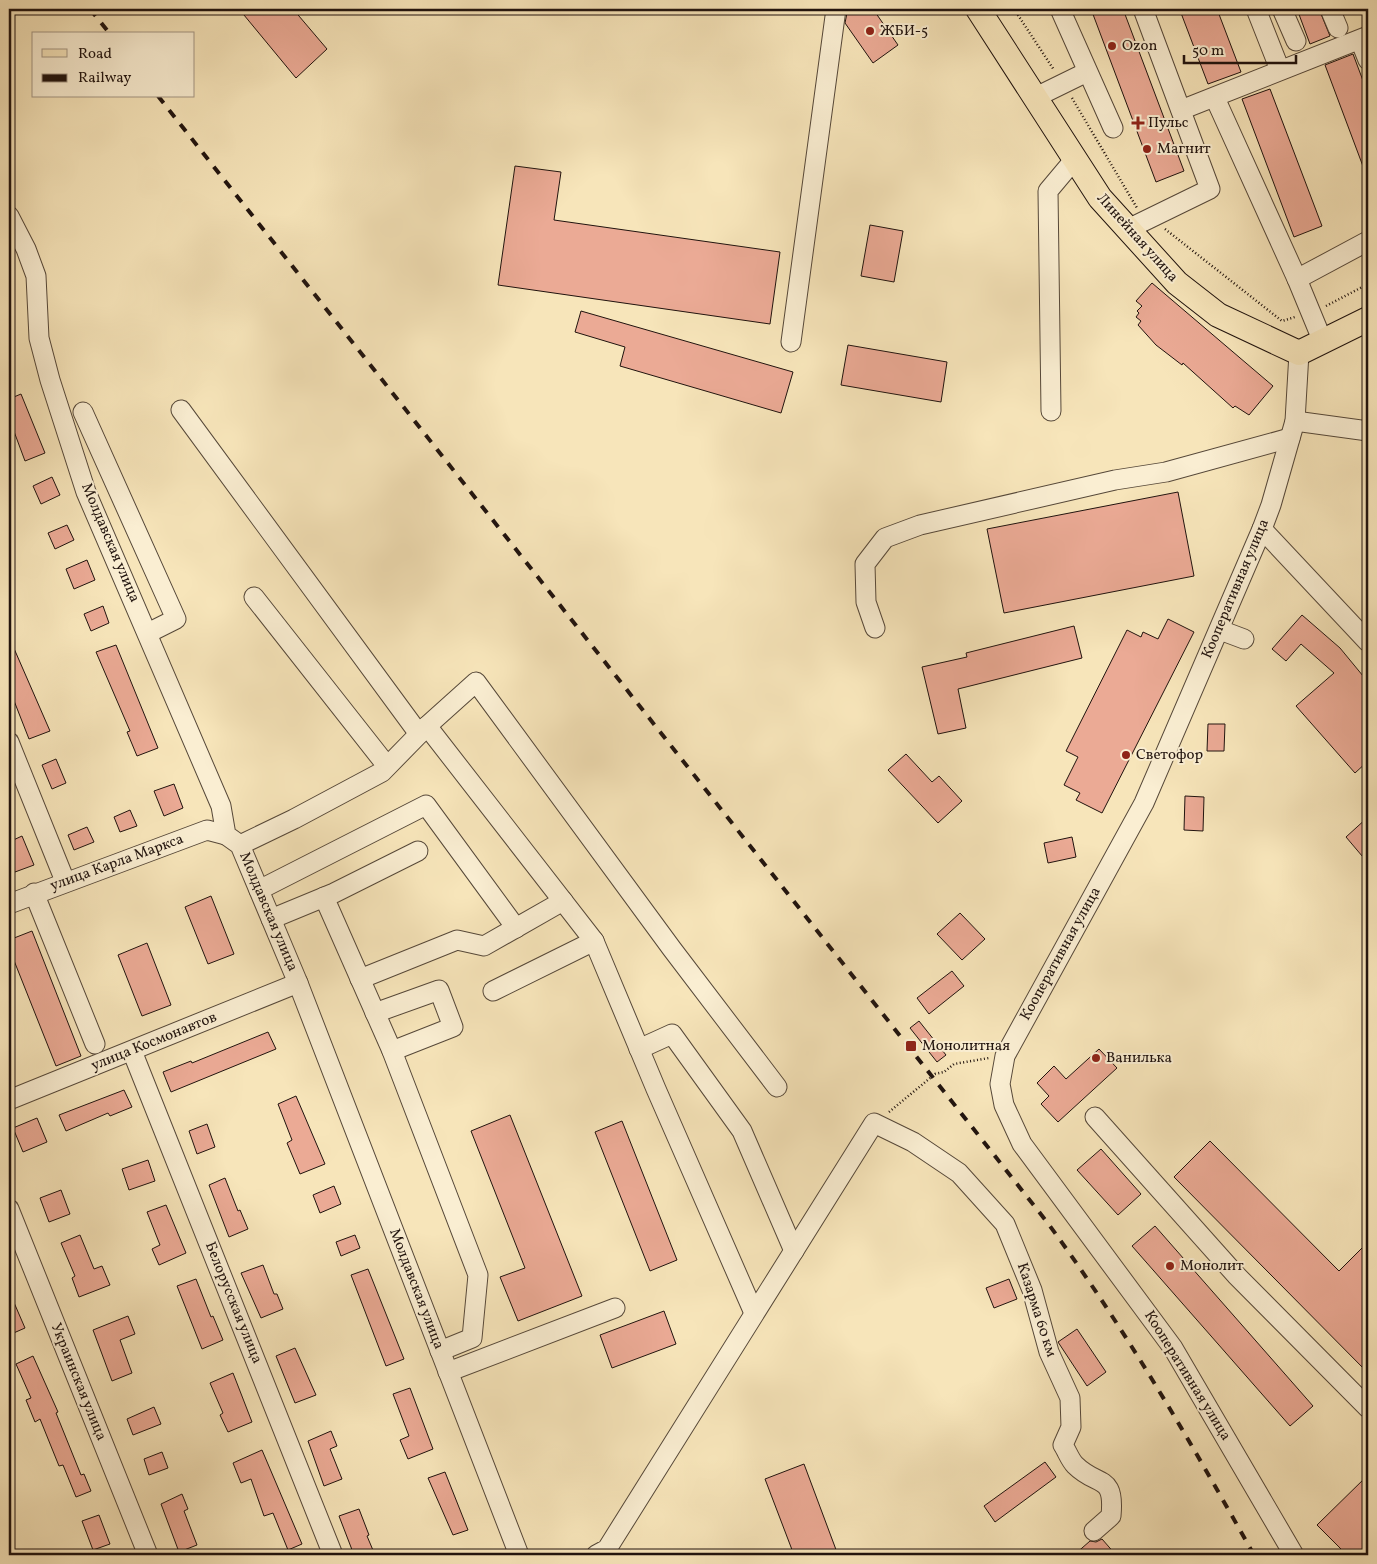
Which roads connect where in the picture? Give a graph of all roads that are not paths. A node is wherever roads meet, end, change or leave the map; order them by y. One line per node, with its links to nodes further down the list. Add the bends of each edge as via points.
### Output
1 (836, 9): 24 (street)
2 (978, 9): 14 (main road, Линейная улица)
3 (1060, 9): 13 (street)
4 (1143, 9): 16 (street)
5 (1256, 9): 12 (street)
6 (1282, 9): 10 (street)
7 (1330, 9): 8 (street)
8 (1338, 28)
9 (1364, 38): 11 (street); 12 (street)
10 (1296, 41)
11 (1368, 60)
12 (1280, 70): 15 (street)
13 (1087, 72): 14 (street); 17 (street)
14 (1036, 97): 18 (main road, Линейная улица)
15 (1215, 98): 16 (street); 22 (street)
16 (1181, 110): 20 (street, via 1210,188)
17 (1113, 128)
18 (1074, 160): 20 (main road, Линейная улица, via 1100,198); 28 (street, via 1048,191)
19 (9, 216): 36 (street, Молдавская улица, via 36,276 39,338 86,492)
20 (1128, 229): 26 (main road, Линейная улица, via 1177,283 1218,315)
21 (1368, 241): 22 (street)
22 (1297, 280): 25 (street)
23 (1368, 319): 25 (main road)
24 (791, 342)
25 (1323, 342): 26 (main road)
26 (1299, 353): 30 (street, Кооперативная улица)
27 (181, 410): 39 (street)
28 (1050, 411)
29 (83, 412): 36 (street, via 176,619)
30 (1292, 429): 31 (street); 32 (street, Кооперативная улица); 34 (street, via 1166,472 1115,480 920,525 885,538 865,564 866,602)
31 (1368, 431)
32 (1262, 529): 35 (street, Кооперативная улица); 38 (street)
33 (254, 597): 41 (street)
34 (875, 628)
35 (1220, 630): 37 (street); 76 (street, Кооперативная улица, via 1144,804 1005,1056 1000,1084 1004,1105 1022,1144 1173,1348)
36 (148, 633): 42 (street, Молдавская улица)
37 (1244, 639)
38 (1368, 642)
39 (423, 730): 41 (street); 48 (street); 61 (street, via 476,682)
40 (9, 742): 44 (street)
41 (387, 766): 42 (street, via 382,772 294,819)
42 (233, 840): 44 (street, улица Карла Маркса, via 207,830); 45 (street, Молдавская улица)
43 (418, 851): 47 (street)
44 (65, 881): 46 (street, улица Карла Маркса)
45 (259, 890): 50 (street, Молдавская улица); 51 (street, via 426,805)
46 (34, 893): 49 (street, улица Карла Маркса); 57 (street)
47 (324, 897): 50 (street); 53 (street)
48 (563, 901): 51 (street); 52 (street)
49 (9, 904)
50 (271, 919): 54 (street, Молдавская улица)
51 (516, 928): 53 (street, via 484,946 457,940)
52 (594, 941): 55 (street); 58 (street)
53 (360, 979): 56 (street)
54 (298, 983): 59 (street, улица Космонавтов); 68 (street, Молдавская улица)
55 (493, 991)
56 (375, 1013): 60 (street); 60 (street, via 438,990 453,1027)
57 (95, 1044)
58 (639, 1049): 65 (street, via 672,1034 742,1131); 67 (street)
59 (132, 1051): 62 (street, улица Космонавтов); 73 (street, Белорусская улица)
60 (392, 1051): 68 (street, via 478,1275 472,1338)
61 (777, 1087)
62 (9, 1100)
63 (1095, 1117): 70 (street, via 1236,1275)
64 (9, 1209): 72 (street, Украинская улица)
65 (794, 1251): 67 (street); 71 (street, Казарма 60 км, via 874,1124 913,1142 959,1173 1005,1224 1032,1290 1048,1352 1070,1398 1071,1426 1063,1445 1075,1465 1108,1486 1113,1498 1111,1516)
66 (615, 1308): 69 (street)
67 (754, 1313): 75 (street, via 607,1548)
68 (440, 1351): 69 (street, Молдавская улица)
69 (448, 1372): 74 (street, Молдавская улица)
70 (1368, 1408)
71 (1094, 1531)
72 (148, 1555)
73 (333, 1555)
74 (519, 1555)
75 (596, 1555)
76 (1294, 1555)

